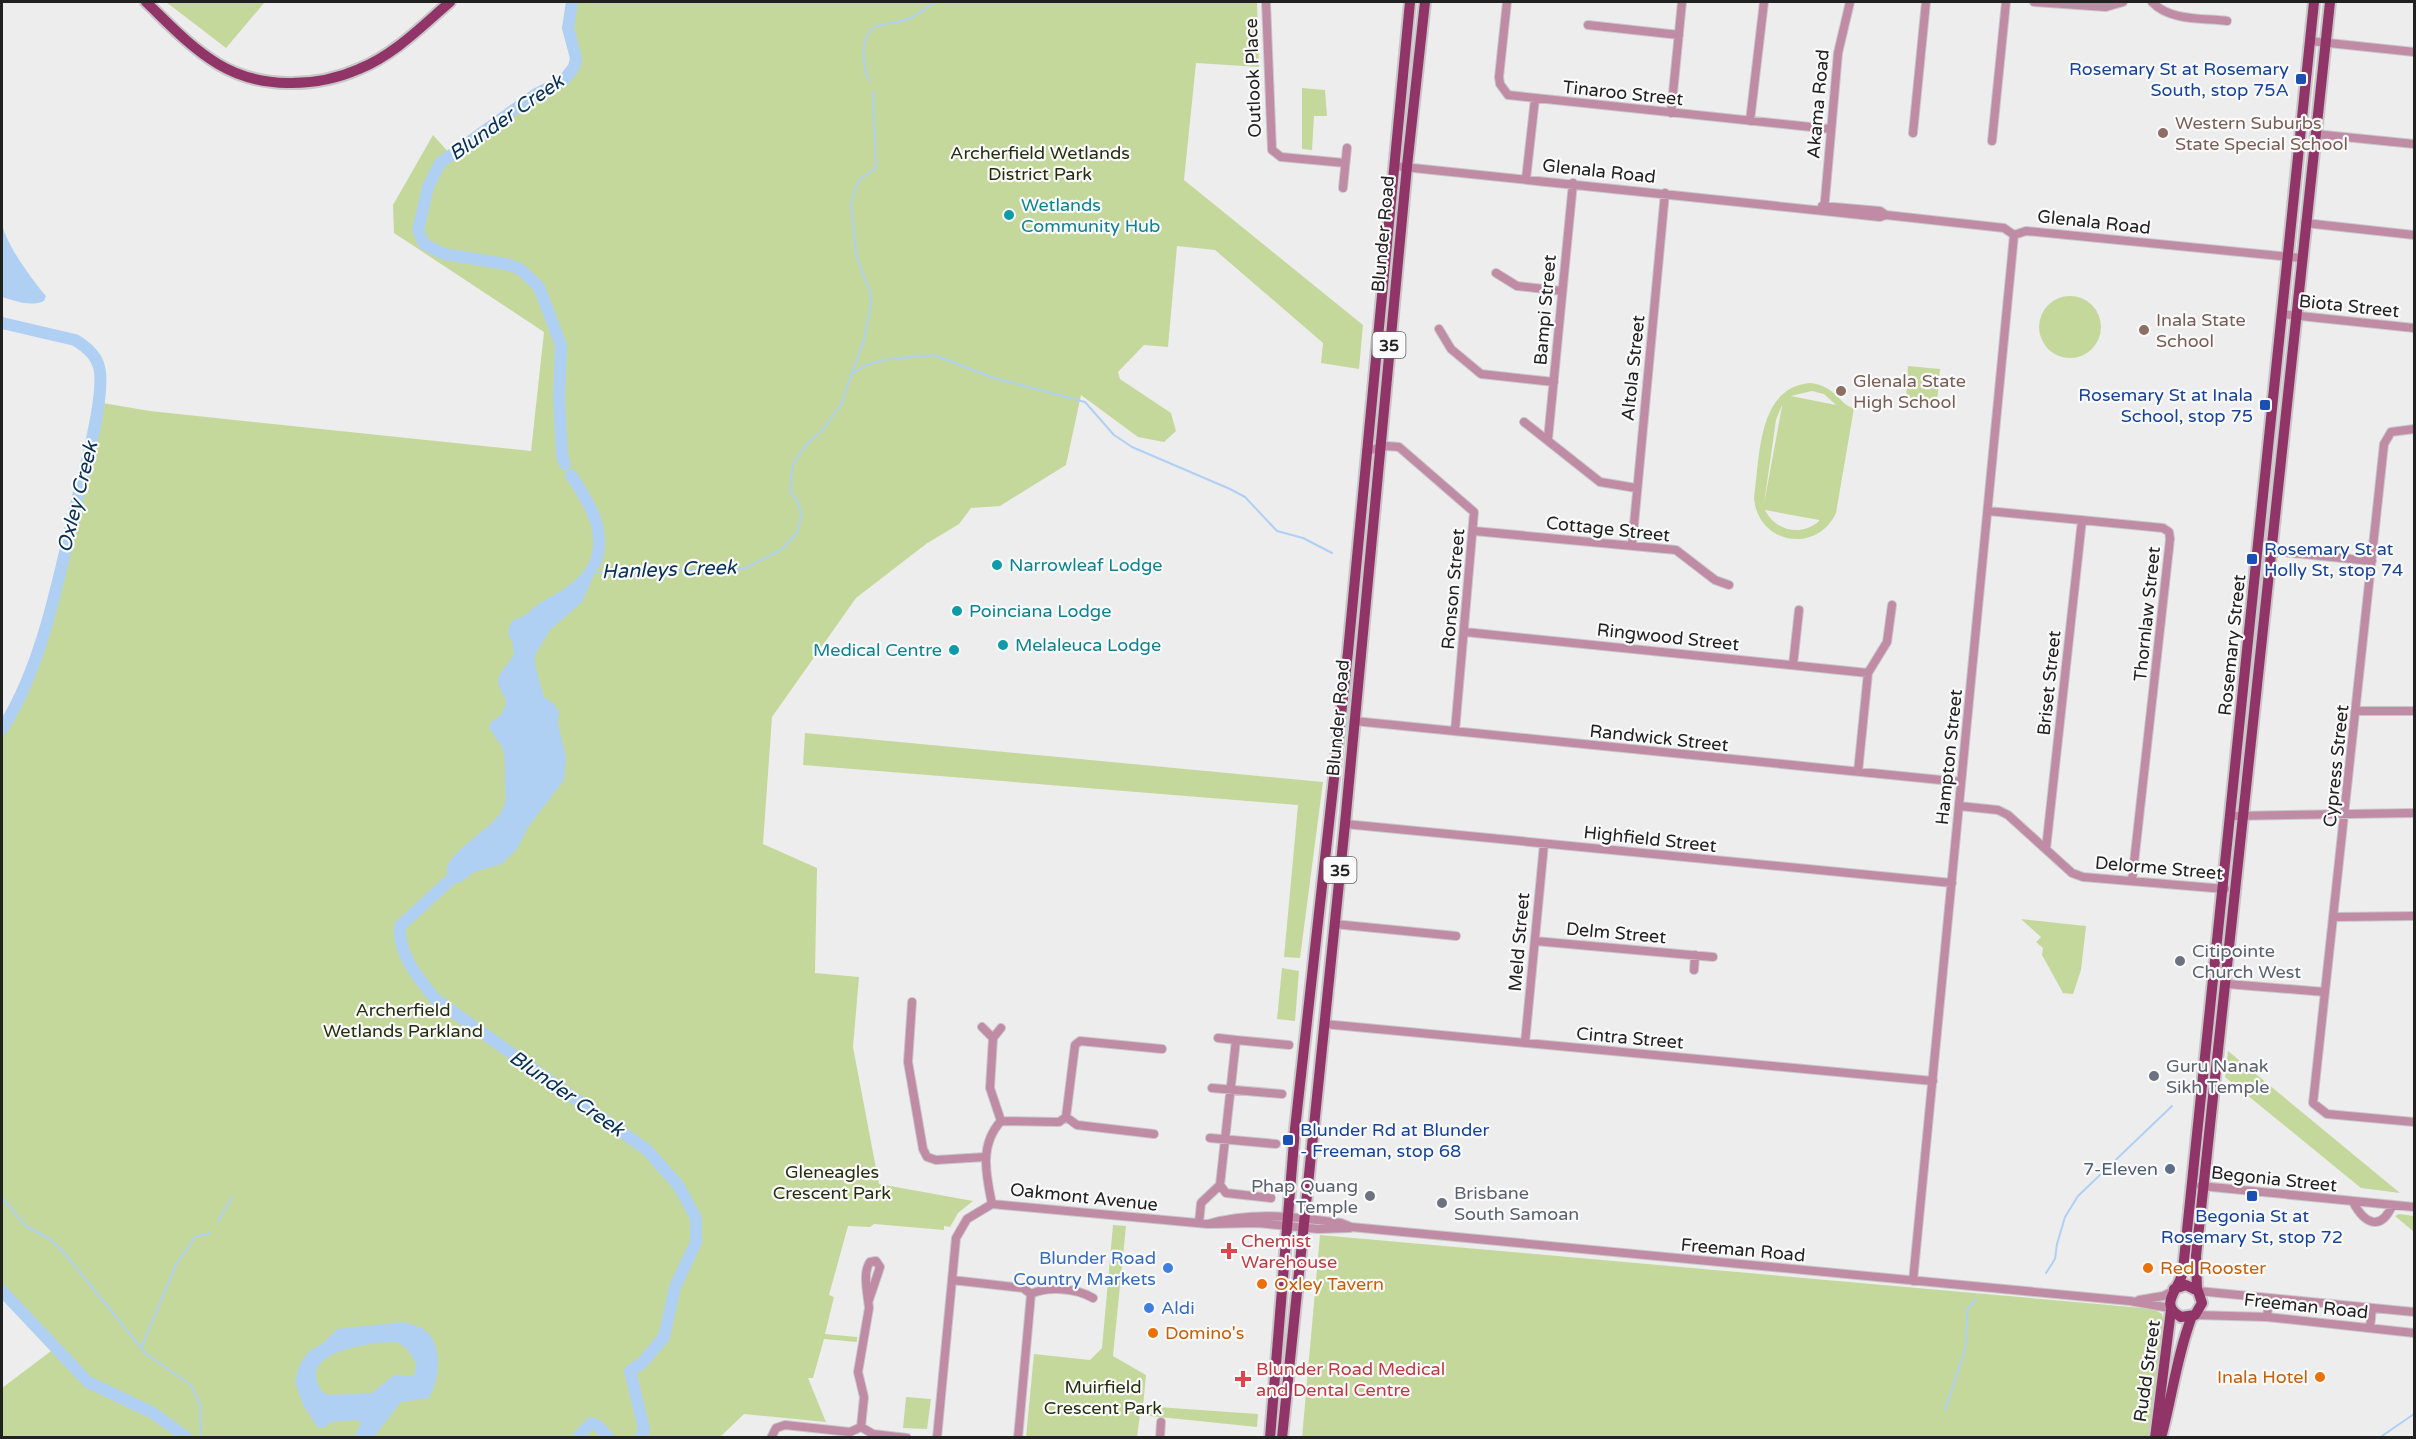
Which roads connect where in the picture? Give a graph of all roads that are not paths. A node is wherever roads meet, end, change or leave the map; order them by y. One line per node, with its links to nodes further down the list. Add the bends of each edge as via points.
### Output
1 (146, 2): 2 (main road, via 220,65 285,84 333,78 359,70 395,48)
2 (450, 2)
3 (1266, 2): 32 (street, Outlook Place, via 1271,147 1281,157)
4 (1410, 2): 33 (main road, Blunder Road / 35)
5 (1425, 2): 34 (main road, Blunder Road / 35)
6 (1507, 2): 23 (street, Tinaroo Street, via 1500,84 1508,95)
7 (1682, 2): 19 (street)
8 (1764, 2): 25 (street)
9 (1850, 2): 26 (street, Akama Road, via 1838,53)
10 (1926, 2): 27 (street)
11 (2006, 2): 29 (street)
12 (2034, 2): 13 (street, via 2106,7)
13 (2123, 2)
14 (2152, 2): 17 (street, via 2175,16)
15 (2314, 2): 20 (main road, Rosemary Street)
16 (2330, 2): 21 (main road, Rosemary Street)
17 (2227, 21)
18 (1588, 25): 19 (street)
19 (1678, 35): 24 (street)
20 (2310, 41): 21 (street); 43 (main road, Rosemary Street)
21 (2326, 42): 22 (street); 28 (main road, Rosemary Street)
22 (2415, 52)
23 (1535, 99): 24 (street, Tinaroo Street); 35 (street)
24 (1671, 113): 25 (street, Tinaroo Street)
25 (1750, 121): 26 (street, Tinaroo Street)
26 (1830, 129): 39 (street, Akama Road)
27 (1913, 134)
28 (2315, 134): 30 (street); 40 (main road, Rosemary Street)
29 (1992, 141)
30 (2415, 144)
31 (1347, 148): 32 (street)
32 (1345, 163): 37 (street)
33 (1394, 166): 34 (street, Glenala Road); 56 (main road, Blunder Road / 35)
34 (1407, 166): 35 (street, Glenala Road); 55 (main road, Blunder Road / 35)
35 (1526, 179): 36 (street, Glenala Road)
36 (1573, 183): 38 (street, Glenala Road); 46 (street, Bampi Street)
37 (1343, 188)
38 (1665, 193): 39 (street, Glenala Road); 57 (street, Altola Street)
39 (1824, 209): 41 (street, Glenala Road, via 1880,211 1886,215 2004,228)
40 (2305, 223): 42 (street); 44 (main road, Rosemary Street)
41 (2014, 235): 43 (street, Glenala Road, via 2026,231); 58 (street, Hampton Street)
42 (2415, 235)
43 (2286, 257): 44 (street, Glenala Road); 47 (main road, Rosemary Street)
44 (2301, 258): 48 (main road, Rosemary Street)
45 (1496, 273): 46 (street, via 1516,286)
46 (1562, 291): 51 (street, Bampi Street)
47 (2281, 315): 48 (street, Biota Street); 79 (main road, Rosemary Street)
48 (2296, 316): 49 (street, Biota Street); 62 (main road, Rosemary Street)
49 (2415, 328)
50 (1439, 329): 51 (street, via 1451,349 1481,374)
51 (1554, 382): 54 (street, Bampi Street)
52 (1524, 422): 54 (street)
53 (2415, 429): 63 (street, Cypress Street, via 2391,432 2384,444)
54 (1548, 439): 57 (street, via 1600,482)
55 (1379, 447): 56 (street); 60 (street, Ronson Street, via 1399,447 1472,507); 72 (main road, Blunder Road / 35)
56 (1366, 451): 130 (main road, Blunder Road / 35, via 1332,808 1295,1129)
57 (1636, 488): 61 (street, Altola Street)
58 (1988, 511): 59 (street, Thornlaw Street); 75 (street, Hampton Street)
59 (2082, 520): 83 (street, Briset Street); 84 (street, Thornlaw Street, via 2163,528 2170,539)
60 (1474, 531): 61 (street, Cottage Street); 67 (street, Ronson Street)
61 (1632, 546): 64 (street, Cottage Street, via 1676,550 1715,580)
62 (2272, 551): 63 (street); 80 (main road, Rosemary Street)
63 (2372, 561): 70 (street, Cypress Street)
64 (1730, 585)
65 (1892, 605): 69 (street, via 1887,642)
66 (1799, 610): 68 (street)
67 (1465, 632): 68 (street, Ringwood Street); 73 (street, Ronson Street)
68 (1793, 665): 69 (street, Ringwood Street)
69 (1868, 673): 74 (street)
70 (2357, 711): 71 (street); 78 (street, Cypress Street)
71 (2415, 711)
72 (1353, 721): 73 (street, Randwick Street); 81 (main road, Blunder Road / 35)
73 (1455, 731): 74 (street, Randwick Street)
74 (1858, 772): 75 (street, Randwick Street)
75 (1961, 782): 76 (street, Hampton Street)
76 (1959, 806): 83 (street, Delorme Street, via 1998,810); 85 (street, Hampton Street)
77 (2415, 813): 78 (street)
78 (2346, 814): 80 (street); 89 (street, Cypress Street)
79 (2231, 816): 80 (street); 86 (main road, Rosemary Street)
80 (2244, 816): 87 (main road, Rosemary Street)
81 (1345, 824): 82 (street, Highfield Street); 90 (main road, Blunder Road / 35)
82 (1544, 844): 85 (street, Highfield Street); 92 (street, Meld Street)
83 (2046, 849): 84 (street, Delorme Street, via 2072,873)
84 (2132, 881): 86 (street, Delorme Street)
85 (1952, 883): 110 (street, Hampton Street)
86 (2223, 889): 87 (street, Delorme Street); 108 (main road, Rosemary Street)
87 (2236, 890): 96 (main road, Rosemary Street)
88 (2415, 916): 89 (street)
89 (2335, 917): 97 (street, Cypress Street)
90 (1334, 924): 91 (street); 99 (main road, Blunder Road / 35)
91 (1456, 936)
92 (1535, 941): 93 (street, Delm Street); 105 (street, Meld Street)
93 (1695, 955): 94 (street, Delm Street); 95 (street)
94 (1713, 957)
95 (1694, 970)
96 (2227, 984): 97 (street); 109 (main road, Rosemary Street)
97 (2325, 992): 116 (street, Cypress Street, via 2313,1103 2327,1114)
98 (912, 1002): 121 (street, via 908,1062 923,1149 927,1157 936,1160)
99 (1324, 1024): 105 (street, Cintra Street); 132 (main road, Blunder Road / 35)
100 (982, 1028): 102 (street)
101 (1001, 1028): 102 (street)
102 (993, 1038): 115 (street, via 990,1088)
103 (1218, 1038): 104 (street)
104 (1236, 1040): 106 (street); 112 (street)
105 (1524, 1043): 110 (street, Cintra Street)
106 (1289, 1045)
107 (1162, 1049): 114 (street, via 1080,1041 1072,1051)
108 (2205, 1056): 109 (main road); 123 (main road, Rosemary Street)
109 (2219, 1058): 124 (main road, Rosemary Street)
110 (1933, 1081): 134 (street, Hampton Street)
111 (1212, 1088): 112 (street)
112 (1231, 1089): 113 (street); 119 (street)
113 (1282, 1094)
114 (1065, 1118): 115 (street, via 1059,1122); 117 (street, via 1077,1125)
115 (1001, 1121): 121 (street, via 990,1135)
116 (2415, 1122)
117 (1154, 1134)
118 (1210, 1138): 119 (street)
119 (1226, 1139): 120 (street); 122 (street)
120 (1276, 1144)
121 (985, 1157): 127 (street)
122 (1220, 1185): 125 (street, via 1226,1193); 131 (street, via 1201,1203)
123 (2192, 1185): 124 (street, Begonia Street); 135 (main road, Rosemary Street, via 2182,1273)
124 (2205, 1186): 126 (street, Begonia Street); 136 (main road, Rosemary Street, via 2196,1256)
125 (1271, 1198)
126 (2353, 1202): 128 (street, Begonia Street); 128 (street, Begonia Street, via 2359,1214 2371,1222 2388,1215)
127 (992, 1204): 131 (street, Oakmont Avenue); 133 (street, Oakmont Avenue, via 967,1220 956,1238)
128 (2392, 1206): 129 (street, Begonia Street)
129 (2415, 1207)
130 (1290, 1222): 131 (street, Oakmont Avenue); 132 (street, Oakmont Avenue); 156 (main road, Blunder Road / 35)
131 (1204, 1223)
132 (1304, 1223): 134 (street, Freeman Road); 157 (main road, Blunder Road / 35)
133 (952, 1280): 137 (street, via 1023,1288); 153 (street, Oakmont Avenue)
134 (1913, 1281): 141 (street, Freeman Road)
135 (2174, 1290): 136 (main road, via 2186,1285); 141 (street, Freeman Road); 143 (main road, via 2169,1302)
136 (2197, 1290): 139 (street, Freeman Road); 145 (main road, via 2202,1303)
137 (1030, 1294): 138 (street, via 1043,1288 1085,1293); 154 (street)
138 (1093, 1298)
139 (2269, 1298): 142 (street, Freeman Road); 146 (street)
140 (869, 1300): 150 (street, via 858,1372 864,1397)
141 (2132, 1302): 143 (street, Freeman Road)
142 (2372, 1308): 144 (street, Freeman Road); 147 (street)
143 (2171, 1309): 145 (main road, via 2181,1317); 158 (main road, Rudd Street)
144 (2415, 1312)
145 (2194, 1315): 146 (street, Freeman Road); 159 (main road, Rudd Street, via 2180,1349)
146 (2267, 1317): 147 (street, Freeman Road)
147 (2370, 1328): 148 (street, Freeman Road)
148 (2415, 1333)
149 (1161, 1422): 155 (street)
150 (861, 1427): 151 (street, via 850,1432 785,1425 776,1428); 152 (street, via 873,1434)
151 (771, 1437)
152 (907, 1437)
153 (937, 1437)
154 (1018, 1437)
155 (1160, 1437)
156 (1270, 1437)
157 (1282, 1437)
158 (2155, 1437)
159 (2161, 1437)

